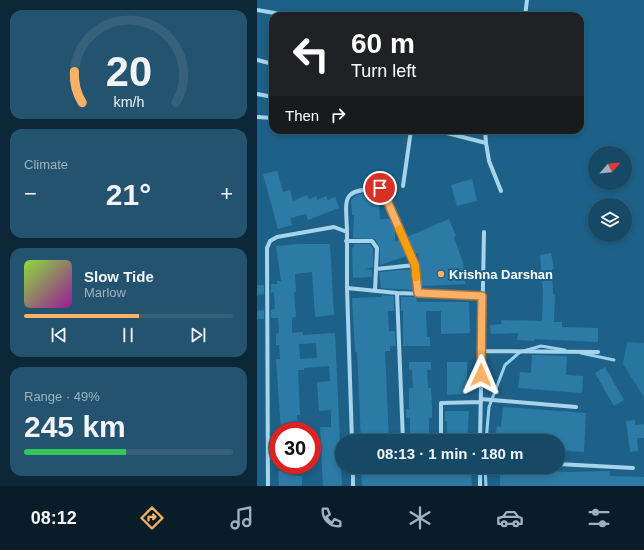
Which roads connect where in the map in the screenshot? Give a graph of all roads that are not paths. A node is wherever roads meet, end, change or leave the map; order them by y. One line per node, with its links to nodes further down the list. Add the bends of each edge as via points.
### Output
1 (527, 0): 4 (street)
2 (257, 10): 3 (street)
3 (269, 12)
4 (526, 12)
5 (257, 60): 6 (street)
6 (269, 63)
7 (257, 94): 8 (street)
8 (269, 96)
9 (257, 117): 10 (street)
10 (269, 118)
11 (410, 134): 15 (street)
12 (451, 134): 14 (street)
13 (485, 134): 14 (street)
14 (486, 143): 16 (street, via 489,161)
15 (403, 186)
16 (501, 191)
17 (347, 232): 19 (street); 20 (street, via 346,198 350,193 360,189 380,188); 39 (street, via 333,227 277,237 270,241 267,248)
18 (484, 232): 26 (street)
19 (346, 241): 21 (street, via 372,241 377,248); 22 (street)
20 (415, 265): 21 (street); 25 (street)
21 (376, 269): 23 (street)
22 (347, 288): 23 (street); 31 (street)
23 (375, 291): 24 (street)
24 (397, 293): 25 (street); 32 (street)
25 (418, 293): 26 (street)
26 (482, 296): 27 (street)
27 (482, 351): 28 (street); 29 (street)
28 (598, 352)
29 (481, 401): 30 (street); 33 (street, via 441,403); 34 (street)
30 (576, 407)
31 (352, 434)
32 (403, 434)
33 (441, 434)
34 (480, 434)
35 (565, 464): 36 (street)
36 (633, 468)
37 (353, 474): 40 (street)
38 (480, 474): 41 (street)
39 (268, 486)
40 (353, 486)
41 (479, 486)

